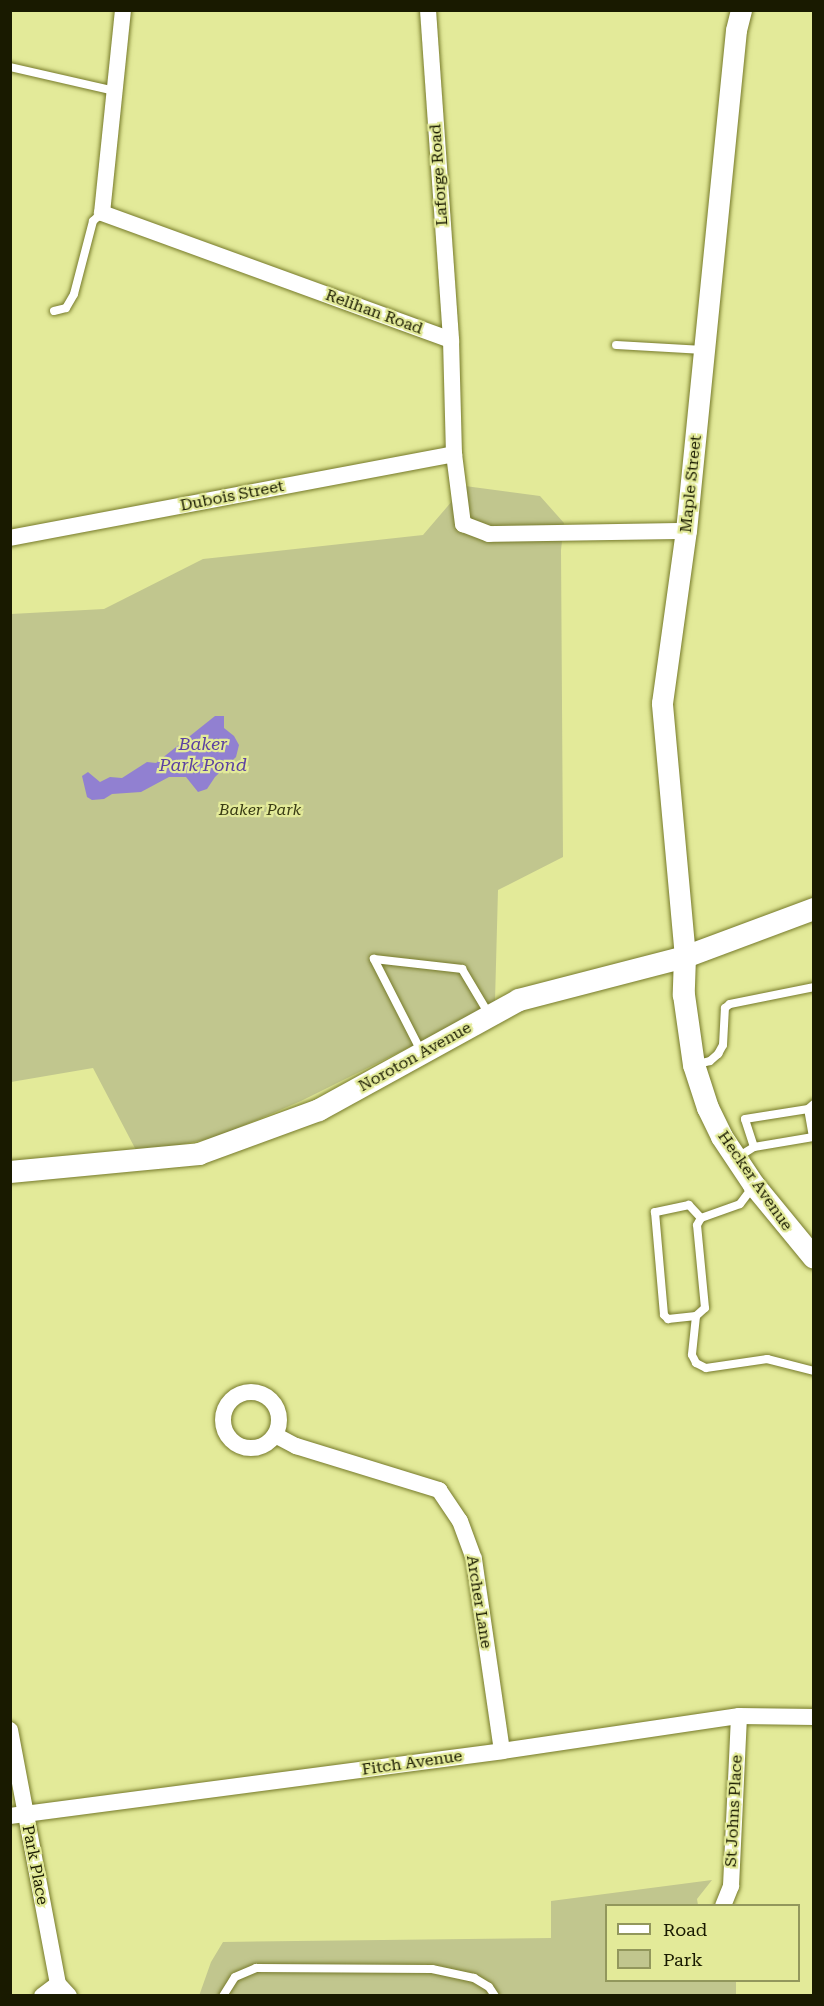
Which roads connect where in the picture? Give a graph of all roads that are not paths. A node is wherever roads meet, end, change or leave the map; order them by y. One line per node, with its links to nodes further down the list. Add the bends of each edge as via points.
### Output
1 (123, 10): 5 (street)
2 (428, 10): 8 (street, Laforge Road)
3 (741, 10): 10 (street, Maple Street)
4 (10, 67): 5 (lane)
5 (115, 91): 6 (street)
6 (102, 213): 7 (lane, via 93,220 74,294 66,308); 8 (street, Relihan Road)
7 (54, 311)
8 (451, 340): 11 (street)
9 (615, 345): 10 (lane)
10 (704, 350): 12 (street, Maple Street)
11 (454, 453): 12 (street, via 463,524 489,534); 13 (street, Dubois Street)
12 (686, 531): 15 (street, Maple Street, via 662,703)
13 (10, 538)
14 (813, 909): 15 (main road, Noroton Avenue)
15 (685, 957): 17 (main road, Noroton Avenue, via 519,1000); 19 (main road, Hecker Avenue, via 684,995)
16 (813, 987): 19 (lane, via 730,1004 725,1008 723,1045 718,1054 710,1061)
17 (490, 1016): 18 (main road, Noroton Avenue); 18 (lane, via 462,969 374,959)
18 (422, 1053): 22 (main road, Noroton Avenue, via 319,1110 199,1154)
19 (694, 1065): 21 (main road, Hecker Avenue, via 722,1137)
20 (811, 1106): 21 (lane, via 813,1137); 21 (lane, via 745,1119)
21 (745, 1153): 23 (main road, Hecker Avenue)
22 (10, 1172)
23 (754, 1185): 24 (lane, via 740,1204); 25 (main road, Hecker Avenue)
24 (701, 1218): 27 (lane, via 697,1224 706,1305); 27 (lane, via 689,1205 662,1208 654,1216 664,1315 672,1320)
25 (806, 1235): 26 (main road, Hecker Avenue)
26 (813, 1258)
27 (696, 1316): 28 (lane, via 692,1355 696,1363 706,1368 767,1359)
28 (813, 1371)
29 (275, 1436): 33 (street, Archer Lane, via 439,1490 460,1521 474,1559)
30 (738, 1716): 31 (street, Fitch Avenue); 33 (street, Fitch Avenue); 35 (street, St Johns Place, via 731,1886)
31 (813, 1717)
32 (10, 1730): 34 (street, Park Place)
33 (502, 1751): 34 (street, Fitch Avenue)
34 (18, 1815): 36 (street, Park Place)
35 (723, 1904)
36 (64, 1990): 37 (street)
37 (42, 1995)
38 (223, 1995): 39 (lane, via 235,1977 256,1968 432,1969 474,1978)
39 (495, 1995)

